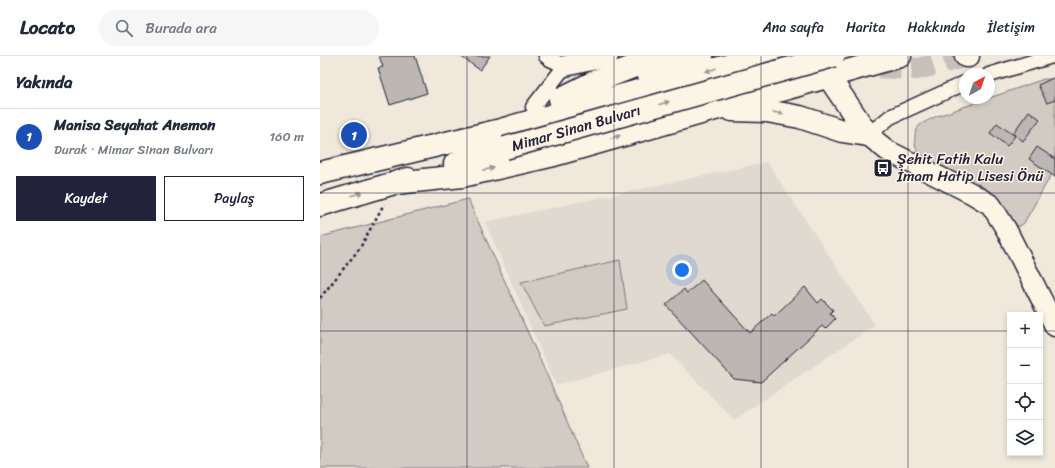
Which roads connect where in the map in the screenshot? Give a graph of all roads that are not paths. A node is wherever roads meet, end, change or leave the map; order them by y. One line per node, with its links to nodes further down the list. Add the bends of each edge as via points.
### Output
1 (546, 56): 10 (street)
2 (608, 56): 10 (street)
3 (662, 56): 15 (highway, via 596,81)
4 (702, 56): 15 (highway)
5 (762, 56): 19 (highway, Mimar Sinan Bulvarı, one-way to 19)
6 (779, 56): 14 (highway)
7 (900, 56): 9 (highway)
8 (1052, 56): 12 (street)
9 (848, 63): 11 (highway)
10 (565, 66): 16 (street)
11 (830, 66): 14 (highway); 18 (highway); 19 (highway, Mimar Sinan Bulvarı, one-way to 11, bridge)
12 (995, 74)
13 (959, 86): 18 (street, via 890,117)
14 (789, 87): 17 (highway)
15 (560, 99): 16 (highway)
16 (533, 106): 20 (highway, via 434,134)
17 (711, 110): 18 (highway, one-way to 18, via 767,111 800,117 842,131); 22 (highway, one-way to 17, via 462,176 547,157)
18 (868, 135): 24 (street, via 888,151 991,205 1006,229)
19 (501, 140): 20 (highway, Mimar Sinan Bulvarı); 22 (highway, Mimar Sinan Bulvarı)
20 (395, 156): 21 (highway, Mimar Sinan Bulvarı)
21 (320, 173)
22 (396, 183): 23 (highway, Mimar Sinan Bulvarı, one-way to 22)
23 (320, 205)
24 (1055, 326)

